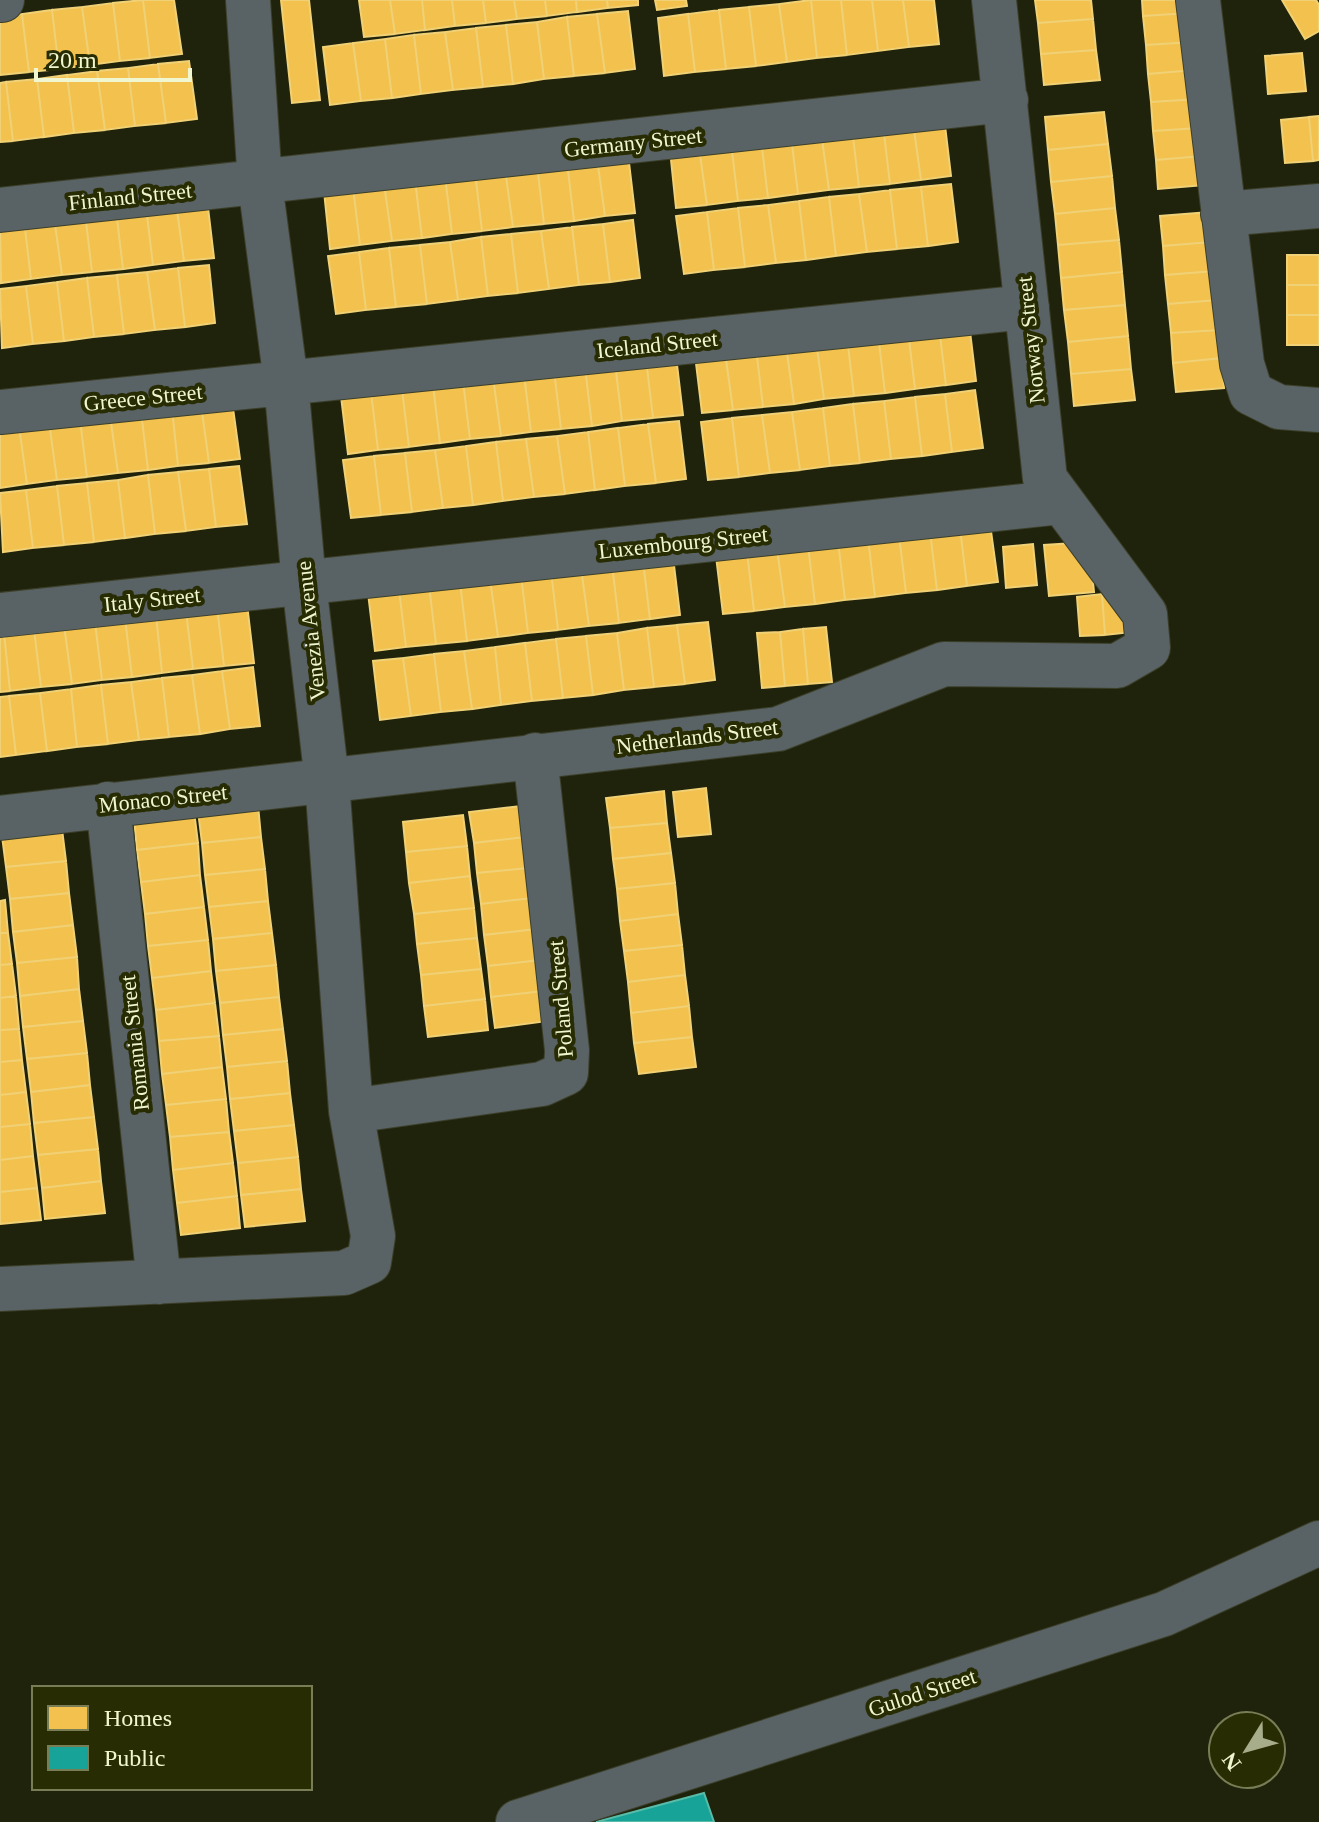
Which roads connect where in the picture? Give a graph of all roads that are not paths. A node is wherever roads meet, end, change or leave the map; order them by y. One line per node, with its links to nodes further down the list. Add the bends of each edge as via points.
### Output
1 (248, 0): 5 (street, Venezia Avenue)
2 (994, 0): 4 (street, Norway Street)
3 (1200, 1): 8 (street)
4 (1006, 100): 5 (street, Germany Street); 9 (street, Norway Street)
5 (260, 183): 7 (street, Finland Street); 10 (street, Venezia Avenue)
6 (1319, 206): 8 (street)
7 (0, 210)
8 (1223, 214): 11 (street, via 1242,364 1251,393 1279,407)
9 (1027, 307): 10 (street, Iceland Street); 13 (street, Norway Street, via 1045,479)
10 (286, 382): 12 (street, Greece Street); 14 (street, Venezia Avenue)
11 (1319, 410)
12 (0, 412)
13 (1061, 502): 14 (street, Luxembourg Street); 16 (street, Norway Street, via 1145,614)
14 (304, 583): 15 (street, Italy Street); 18 (street, Venezia Avenue)
15 (0, 615)
16 (1148, 648): 17 (street, Netherlands Street, via 1117,666 944,664 778,729)
17 (535, 755): 18 (street, Netherlands Street); 21 (street, Poland Street, via 566,1073 542,1084)
18 (327, 781): 19 (street, Monaco Street); 21 (street, Venezia Avenue)
19 (108, 804): 20 (street, Monaco Street); 22 (street, Romania Street)
20 (0, 818)
21 (351, 1111): 22 (street, Venezia Avenue, via 373,1236 369,1262 344,1273)
22 (159, 1282): 23 (street)
23 (0, 1289)
24 (1319, 1543): 25 (street, Gulod Street, via 1164,1614)
25 (518, 1822)

